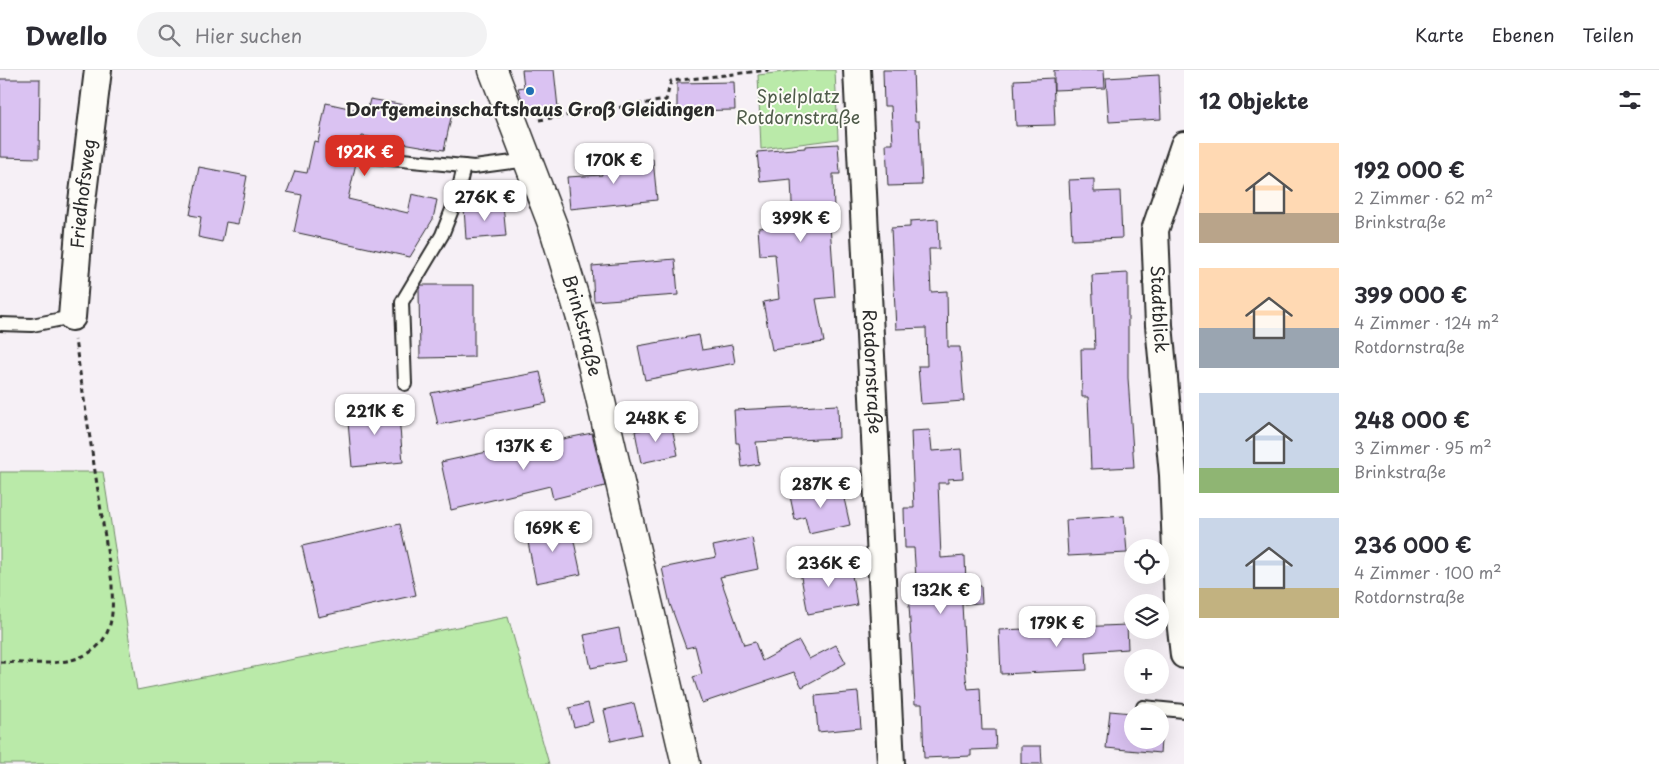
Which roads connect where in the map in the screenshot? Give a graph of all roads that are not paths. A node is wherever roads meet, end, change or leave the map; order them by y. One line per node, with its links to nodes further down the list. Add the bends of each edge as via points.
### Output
1 (98, 70): 8 (street, Friedhofsweg)
2 (493, 70): 6 (street, Brinkstraße)
3 (857, 70): 15 (street, Rotdornstraße)
4 (1184, 145): 11 (street, Stadtblick, via 1155,230)
5 (371, 157): 7 (lane)
6 (528, 160): 7 (lane); 14 (street, Brinkstraße, via 553,226 597,378)
7 (464, 166): 10 (lane, via 457,197 442,235 402,302)
8 (72, 318): 9 (lane, via 32,326)
9 (0, 324)
10 (405, 384)
11 (1184, 655)
12 (1169, 710): 13 (lane)
13 (1184, 711)
14 (686, 764)
15 (891, 764)

